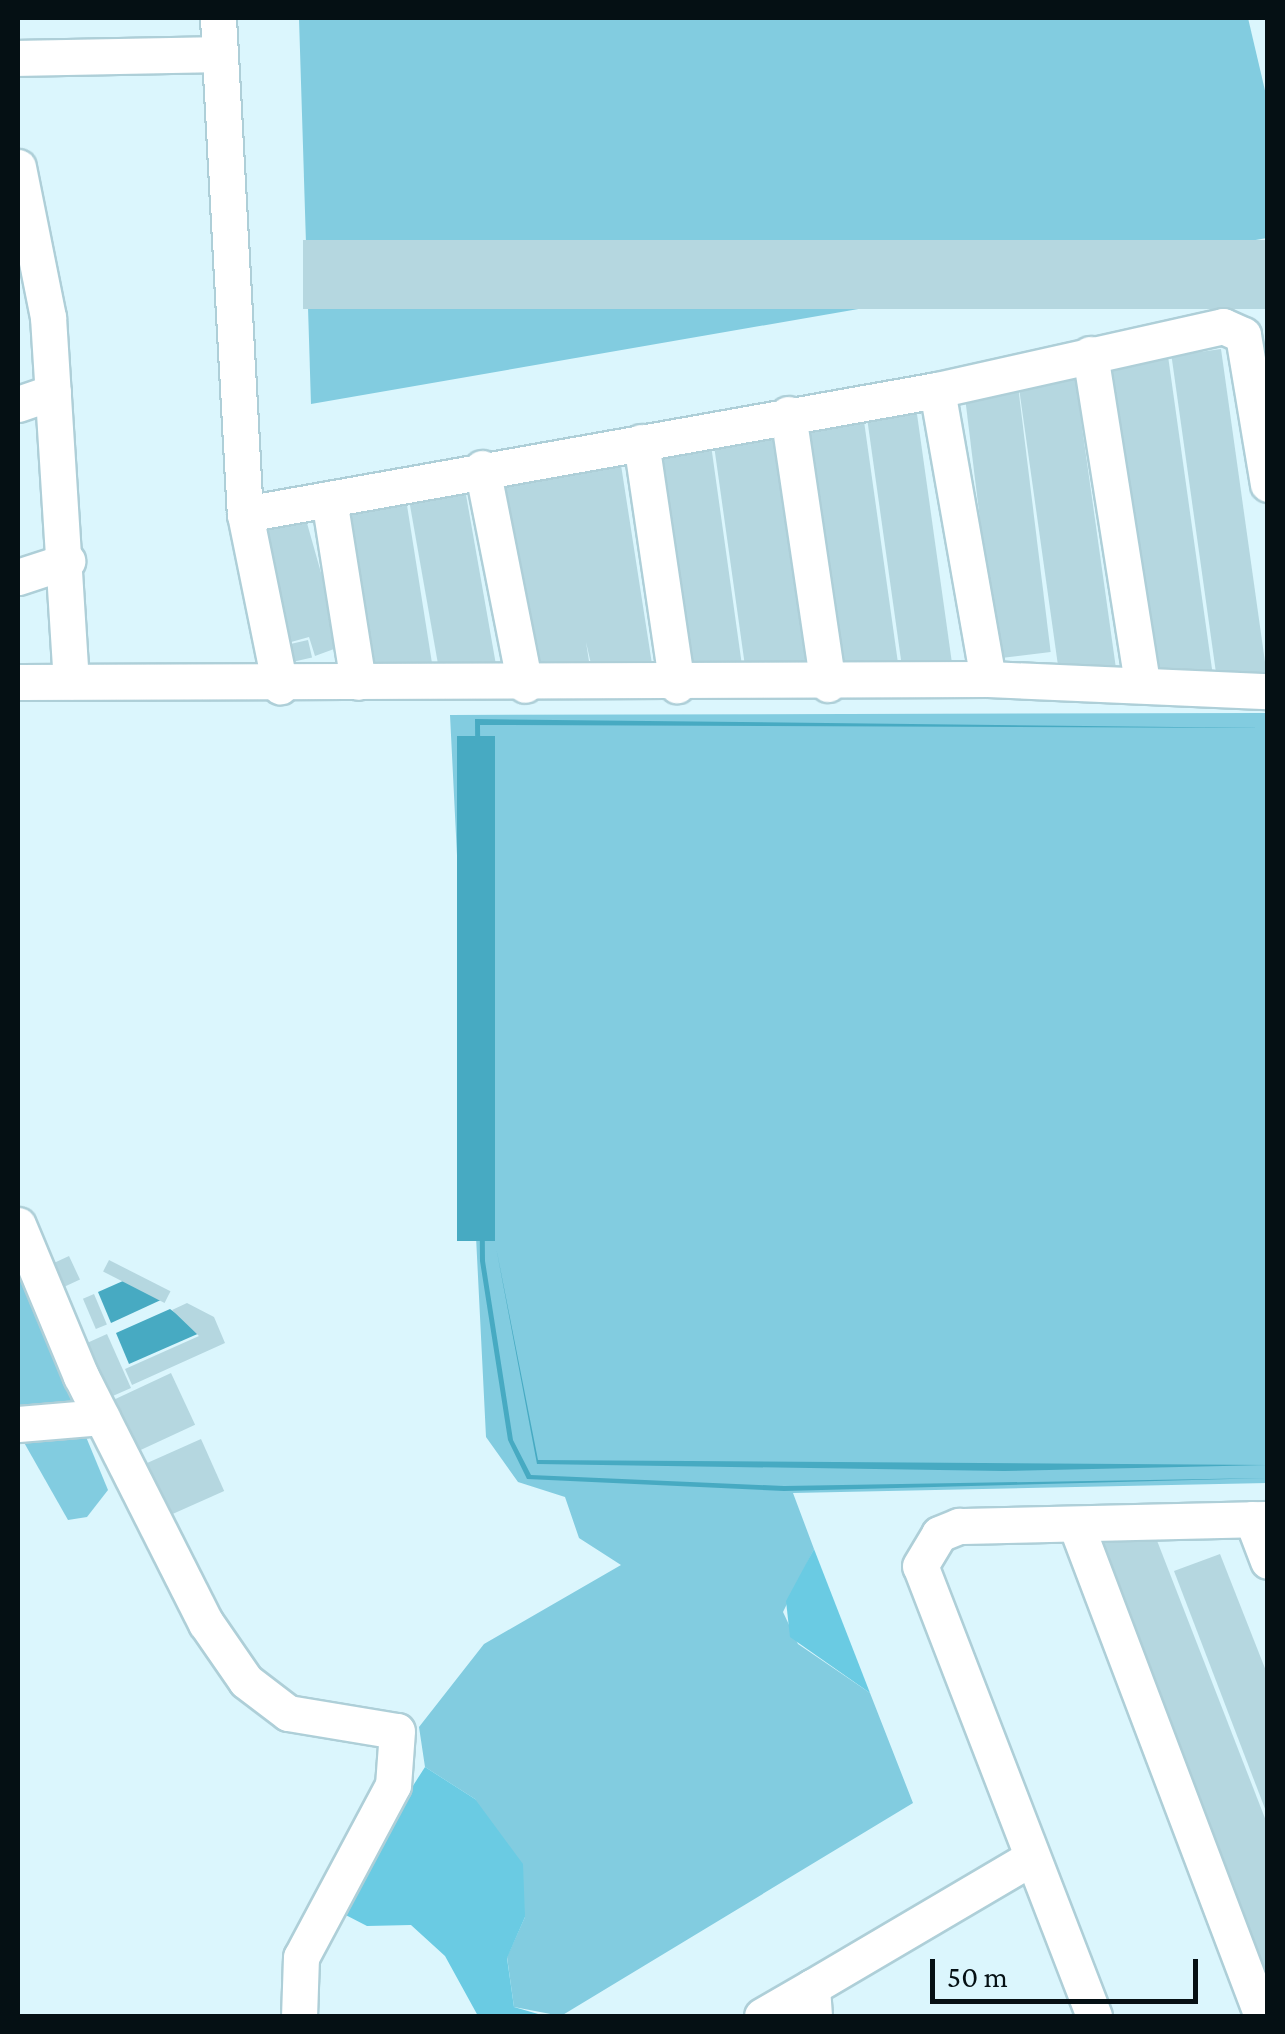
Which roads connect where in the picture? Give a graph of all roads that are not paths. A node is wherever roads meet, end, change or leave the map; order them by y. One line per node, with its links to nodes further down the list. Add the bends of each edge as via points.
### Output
1 (218, 18): 2 (street)
2 (219, 54): 3 (street); 15 (street)
3 (18, 58)
4 (18, 168): 5 (street)
5 (24, 212): 8 (street)
6 (1090, 354): 7 (street); 13 (street, via 1223,326 1242,335); 22 (street)
7 (937, 390): 10 (street); 18 (street)
8 (53, 392): 9 (street); 16 (street)
9 (18, 404)
10 (788, 414): 11 (street); 23 (street)
11 (641, 442): 12 (street); 25 (street)
12 (482, 468): 14 (street); 24 (street)
13 (1268, 484)
14 (329, 498): 15 (street); 21 (street)
15 (245, 514): 26 (street)
16 (67, 561): 17 (street); 19 (street)
17 (18, 576)
18 (988, 679): 22 (street); 23 (street)
19 (71, 681): 20 (street); 26 (street)
20 (18, 682)
21 (358, 682): 24 (street); 26 (street)
22 (1142, 683): 27 (street)
23 (828, 684): 25 (street)
24 (525, 685): 25 (street)
25 (677, 685)
26 (280, 686)
27 (1268, 691)
28 (18, 1225): 29 (street)
29 (102, 1417): 30 (street); 36 (street, via 206,1623 246,1681 288,1713 374,1720 397,1732 393,1786 300,1957)
30 (18, 1424)
31 (1260, 1519): 32 (street); 33 (street)
32 (1076, 1526): 34 (street, via 959,1526 939,1534 920,1566); 39 (street)
33 (1268, 1561)
34 (1031, 1858): 35 (street); 38 (street)
35 (813, 2002): 37 (street)
36 (299, 2016)
37 (762, 2016)
38 (1094, 2016)
39 (1262, 2016)

